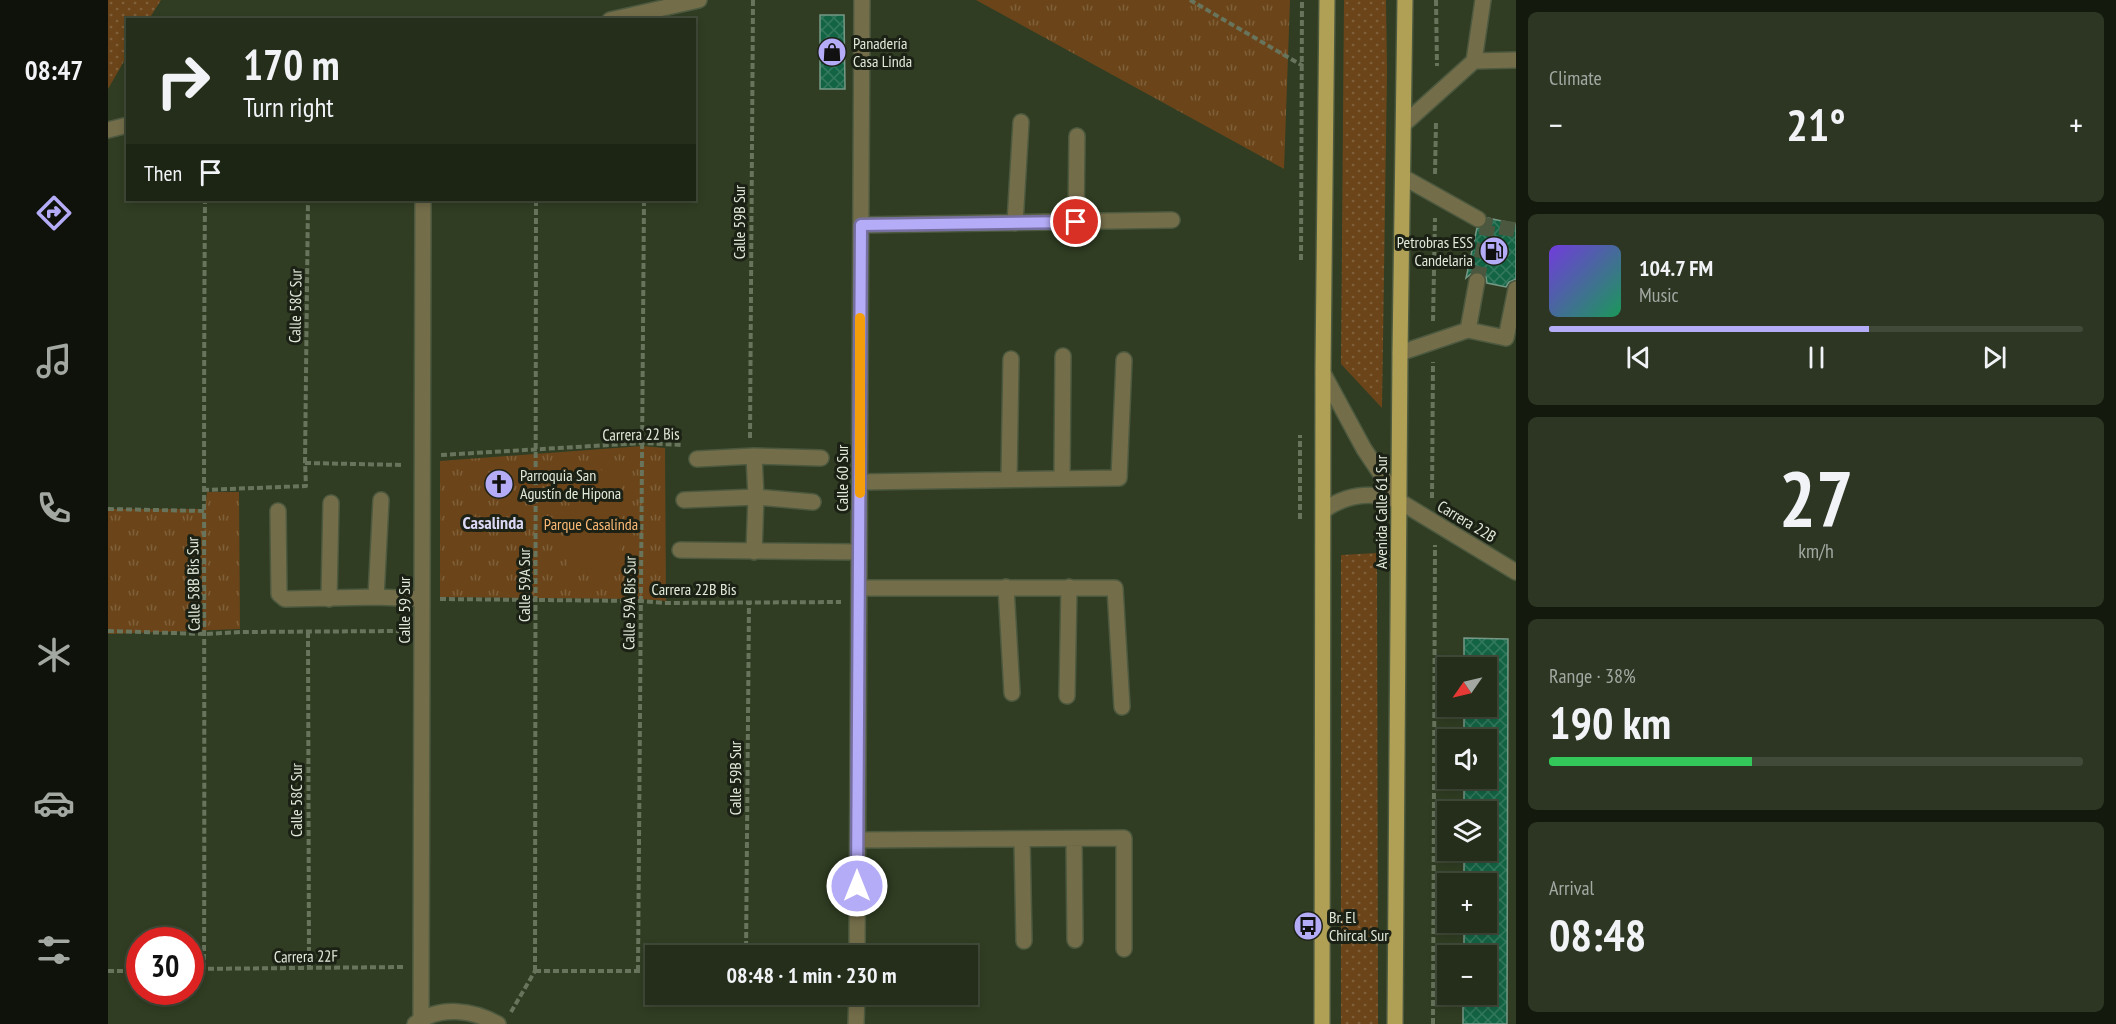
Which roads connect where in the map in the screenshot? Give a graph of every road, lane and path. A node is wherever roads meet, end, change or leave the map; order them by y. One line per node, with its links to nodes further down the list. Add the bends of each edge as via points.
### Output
1 (699, 0): 10 (street)
2 (753, 0): 45 (path, Calle 59B Sur)
3 (862, 0): 32 (street, Calle 60 Sur)
4 (1190, 0): 13 (path)
5 (1302, 0): 13 (path)
6 (1328, 0): 14 (main road)
7 (1405, 0): 17 (main road, Avenida Calle 61 Sur)
8 (1436, 0): 15 (path)
9 (1483, 0): 12 (street)
10 (619, 18)
11 (1516, 60): 12 (street)
12 (1474, 61): 15 (street)
13 (1303, 66): 14 (path); 33 (path)
14 (1327, 80): 42 (main road)
15 (1436, 95): 17 (street); 22 (path)
16 (1021, 122): 31 (street)
17 (1404, 124): 21 (main road, Avenida Calle 61 Sur)
18 (126, 126): 19 (street)
19 (108, 130)
20 (1077, 135): 30 (street)
21 (1403, 177): 22 (street); 38 (main road, Avenida Calle 61 Sur)
22 (1435, 195): 28 (street); 37 (path)
23 (205, 201): 54 (path, Calle 58B Bis Sur)
24 (308, 201): 50 (path, Calle 58C Sur)
25 (423, 201): 49 (street, Calle 59 Sur)
26 (536, 201): 46 (path, Calle 59A Sur)
27 (644, 201): 44 (path, Calle 59A Bis Sur)
28 (1478, 219)
29 (1172, 220): 30 (street)
30 (1076, 222): 31 (street)
31 (1015, 223): 32 (street)
32 (861, 225): 53 (street, Calle 60 Sur)
33 (1301, 268)
34 (1477, 281): 36 (street)
35 (1516, 290): 36 (street, via 1506,338)
36 (1468, 330): 37 (street)
37 (1433, 342): 38 (street); 56 (path)
38 (1400, 353): 59 (main road, Avenida Calle 61 Sur)
39 (1063, 356): 52 (street)
40 (1011, 359): 51 (street)
41 (1124, 360): 52 (street, via 1119,478)
42 (1323, 373): 59 (street, Carrera 22B, via 1364,449); 63 (main road)
43 (1300, 423): 66 (path)
44 (643, 443): 46 (path, Carrera 22 Bis); 47 (path, Carrera 22 Bis); 79 (path, Calle 59A Bis Sur)
45 (752, 450): 47 (street); 48 (street); 55 (street)
46 (536, 451): 49 (path, Carrera 22 Bis); 78 (path, Calle 59A Sur)
47 (694, 452)
48 (821, 458)
49 (422, 460): 50 (path, Carrera 22 Bis); 77 (street, Calle 59 Sur)
50 (305, 463): 54 (path, Calle 58C Sur, via 306,486)
51 (1009, 479): 52 (street); 53 (street)
52 (1062, 479)
53 (860, 482): 70 (street, Calle 60 Sur)
54 (203, 490): 64 (path, Calle 58B Bis Sur)
55 (756, 497): 58 (street); 60 (street); 69 (street)
56 (1432, 497)
57 (381, 500): 75 (street)
58 (684, 500)
59 (1399, 501): 63 (street, Carrera 22B, via 1385,496 1350,497); 71 (street, Carrera 22B); 109 (main road, Avenida Calle 61 Sur)
60 (813, 502)
61 (331, 503): 76 (street)
62 (108, 509): 64 (path)
63 (1324, 510): 108 (main road)
64 (204, 511): 84 (path, Calle 58B Bis Sur)
65 (278, 511): 76 (street, via 279,594 285,599)
66 (1300, 519)
67 (1434, 540): 110 (path)
68 (680, 550): 69 (street)
69 (754, 552): 70 (street)
70 (859, 552): 74 (street, Calle 60 Sur)
71 (1516, 572)
72 (1006, 587): 73 (street); 74 (street); 85 (street)
73 (1069, 587): 86 (street); 87 (street, via 1115,588)
74 (859, 595): 80 (path, Carrera 22B Bis); 90 (street, Calle 60 Sur)
75 (376, 597): 76 (street); 77 (street)
76 (328, 599)
77 (422, 599): 78 (path, Carrera 22B Bis); 81 (street, Calle 59 Sur)
78 (536, 600): 79 (path, Carrera 22B Bis); 101 (path, Calle 59A Sur)
79 (640, 601): 80 (path, Carrera 22B Bis); 102 (path, Calle 59A Bis Sur)
80 (749, 601): 93 (path, Calle 59B Sur)
81 (421, 630): 83 (path); 96 (street, Calle 59 Sur)
82 (108, 631): 84 (path)
83 (308, 632): 84 (path); 97 (path, Calle 58C Sur)
84 (206, 633): 98 (path, Calle 58B Bis Sur)
85 (1012, 693)
86 (1067, 696)
87 (1122, 708)
88 (1022, 839): 89 (street); 90 (street); 92 (street)
89 (1074, 839): 91 (street); 95 (street, via 1124,838)
90 (858, 840): 94 (street, Calle 60 Sur)
91 (1076, 940)
92 (1024, 941)
93 (746, 945)
94 (857, 945)
95 (1124, 949)
96 (421, 966): 97 (path, Carrera 22F); 106 (street, Calle 59 Sur)
97 (309, 968): 98 (path, Carrera 22F)
98 (204, 969)
99 (126, 970): 100 (path)
100 (108, 971)
101 (535, 971): 102 (path); 105 (path)
102 (638, 971): 103 (path)
103 (645, 971)
104 (857, 1005): 107 (street)
105 (504, 1020): 106 (street, via 463,1011 441,1012)
106 (418, 1022)
107 (856, 1024)
108 (1322, 1024)
109 (1395, 1024)
110 (1433, 1024)

